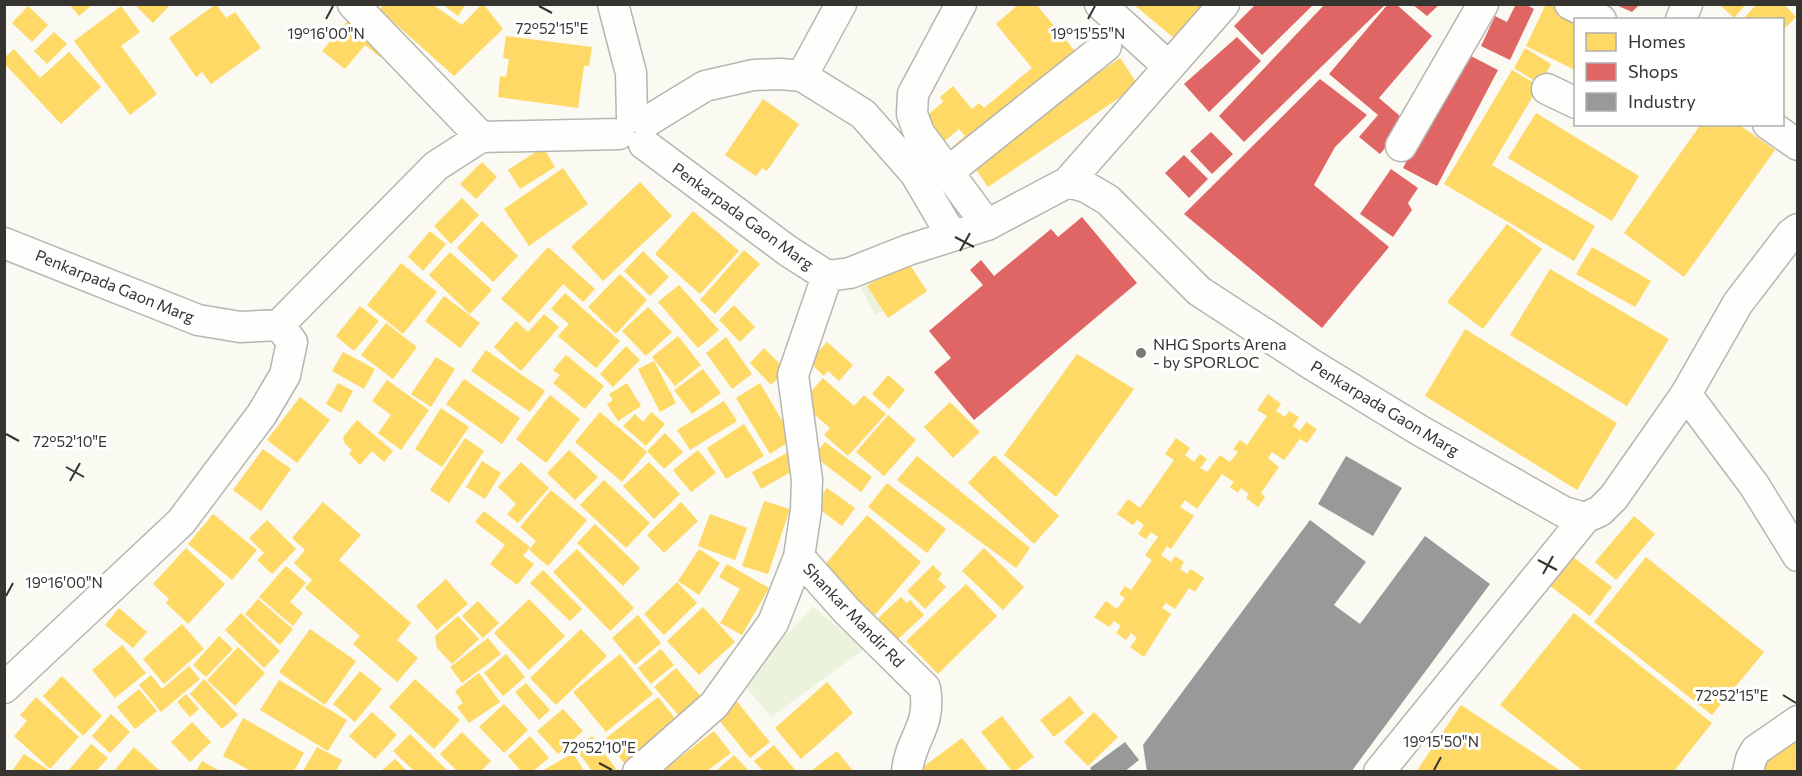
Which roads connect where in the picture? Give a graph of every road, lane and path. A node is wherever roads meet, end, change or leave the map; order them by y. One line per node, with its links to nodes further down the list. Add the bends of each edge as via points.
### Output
1 (352, 4): 17 (street)
2 (613, 4): 16 (street, via 632,74)
3 (841, 4): 12 (street)
4 (961, 4): 20 (street, via 913,94 912,114 919,133)
5 (1100, 4): 11 (street)
6 (1224, 4): 11 (street)
7 (1483, 4): 19 (street)
8 (1570, 4): 9 (street)
9 (1596, 18)
10 (1106, 46): 20 (street)
11 (1168, 67): 21 (street)
12 (802, 76): 16 (street, via 753,75 705,86); 24 (street, via 863,114 915,173)
13 (1547, 89): 14 (street)
14 (1574, 102)
15 (1771, 126): 18 (street)
16 (635, 129): 17 (street); 26 (street, Penkarpada Gaon Marg, via 788,251)
17 (481, 137): 27 (street, via 436,166)
18 (1797, 145)
19 (1401, 146)
20 (948, 172): 22 (street)
21 (1068, 182): 22 (street, Penkarpada Gaon Marg); 29 (street, Penkarpada Gaon Marg, via 1108,200 1199,291 1311,364 1564,512)
22 (987, 225): 24 (street, Penkarpada Gaon Marg)
23 (1797, 229): 28 (street, via 1738,303)
24 (952, 236): 26 (street, Penkarpada Gaon Marg, via 850,273)
25 (4, 243): 27 (street, Penkarpada Gaon Marg, via 198,320 240,327)
26 (827, 276): 31 (street, Shankar Mandir Rd, via 793,375 807,480)
27 (279, 325): 32 (street, via 292,342 285,375 262,414 188,513)
28 (1686, 394): 29 (street, via 1614,497 1600,511); 30 (street, via 1754,485)
29 (1585, 518): 36 (street)
30 (1797, 556)
31 (799, 557): 34 (street, via 773,623 714,705); 35 (street, Shankar Mandir Rd, via 925,688 928,705)
32 (4, 688)
33 (1797, 721): 37 (street, via 1756,750)
34 (639, 771)
35 (907, 771)
36 (1379, 771)
37 (1748, 771)

